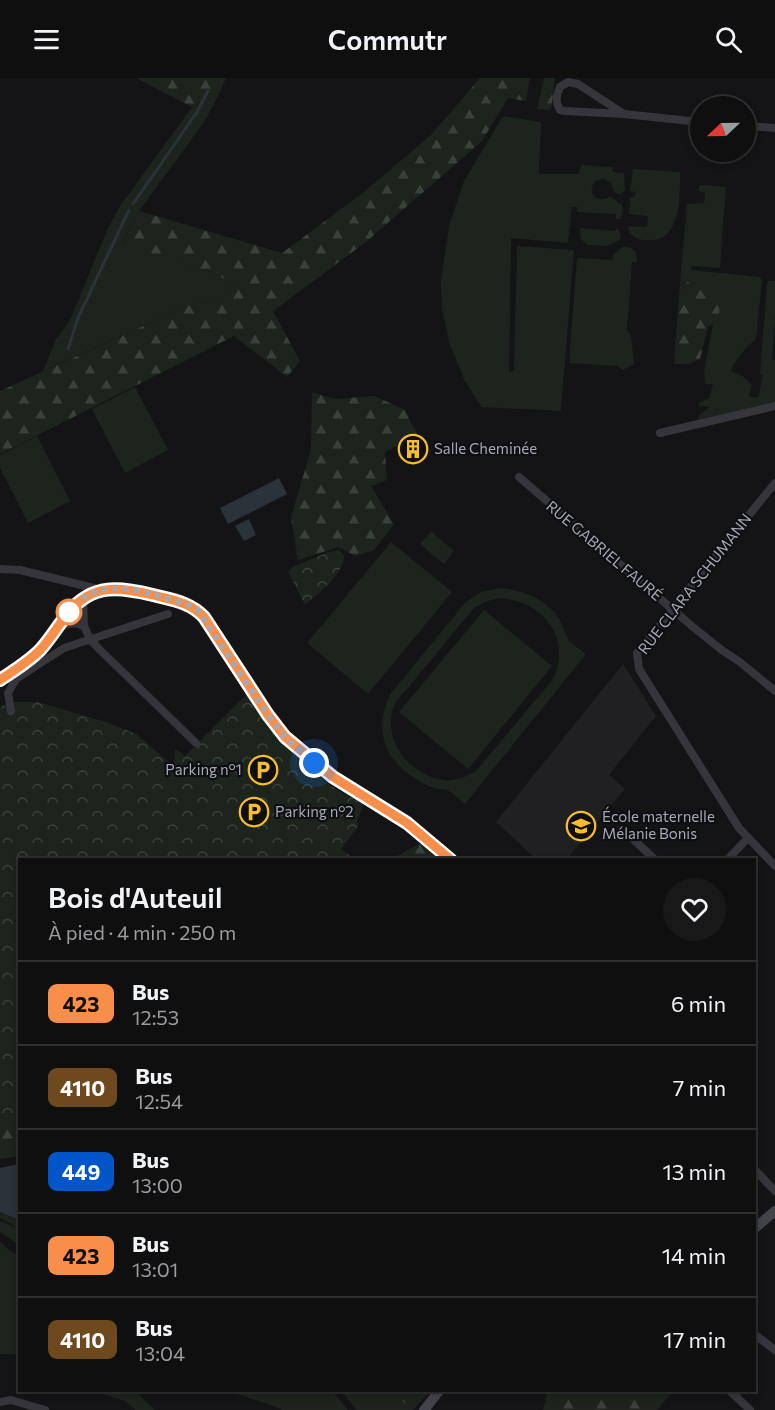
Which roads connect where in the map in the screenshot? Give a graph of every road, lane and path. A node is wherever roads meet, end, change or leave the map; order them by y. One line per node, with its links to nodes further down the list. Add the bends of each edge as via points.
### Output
1 (624, 114): 1 (street, via 560,110 556,98 560,87 568,82 578,84); 2 (street)
2 (690, 121)
3 (756, 127): 4 (street)
4 (775, 128)
5 (775, 406): 6 (street)
6 (660, 433)
7 (519, 477): 12 (street, RUE GABRIEL FAURÉ)
8 (775, 483): 12 (street, RUE CLARA SCHUMANN)
9 (0, 569): 10 (street, via 20,570)
10 (102, 590): 11 (street); 23 (street, via 133,590 197,609 285,737 333,777 407,823)
11 (83, 598): 14 (street); 15 (street)
12 (672, 609): 18 (street, RUE GABRIEL FAURÉ); 22 (street, RUE CLARA SCHUMANN, via 637,653 639,669)
13 (168, 614): 16 (street)
14 (60, 624): 15 (street); 17 (street, via 40,650)
15 (84, 626): 16 (street)
16 (90, 639): 19 (street, via 64,648 16,679 8,693); 20 (street)
17 (0, 680)
18 (775, 691)
19 (11, 711)
20 (196, 743)
21 (625, 831): 24 (street)
22 (748, 838): 25 (street); 26 (street, RUE CLARA SCHUMANN)
23 (449, 858)
24 (653, 858)
25 (729, 858)
26 (775, 866)
27 (756, 1171): 28 (street)
28 (775, 1191)
29 (775, 1211): 30 (street)
30 (756, 1226)
31 (756, 1336): 32 (street)
32 (775, 1350)
33 (438, 1392): 37 (street)
34 (731, 1392): 38 (street)
35 (0, 1402): 36 (street, via 11,1400)
36 (45, 1410)
37 (424, 1410)
38 (750, 1410)

